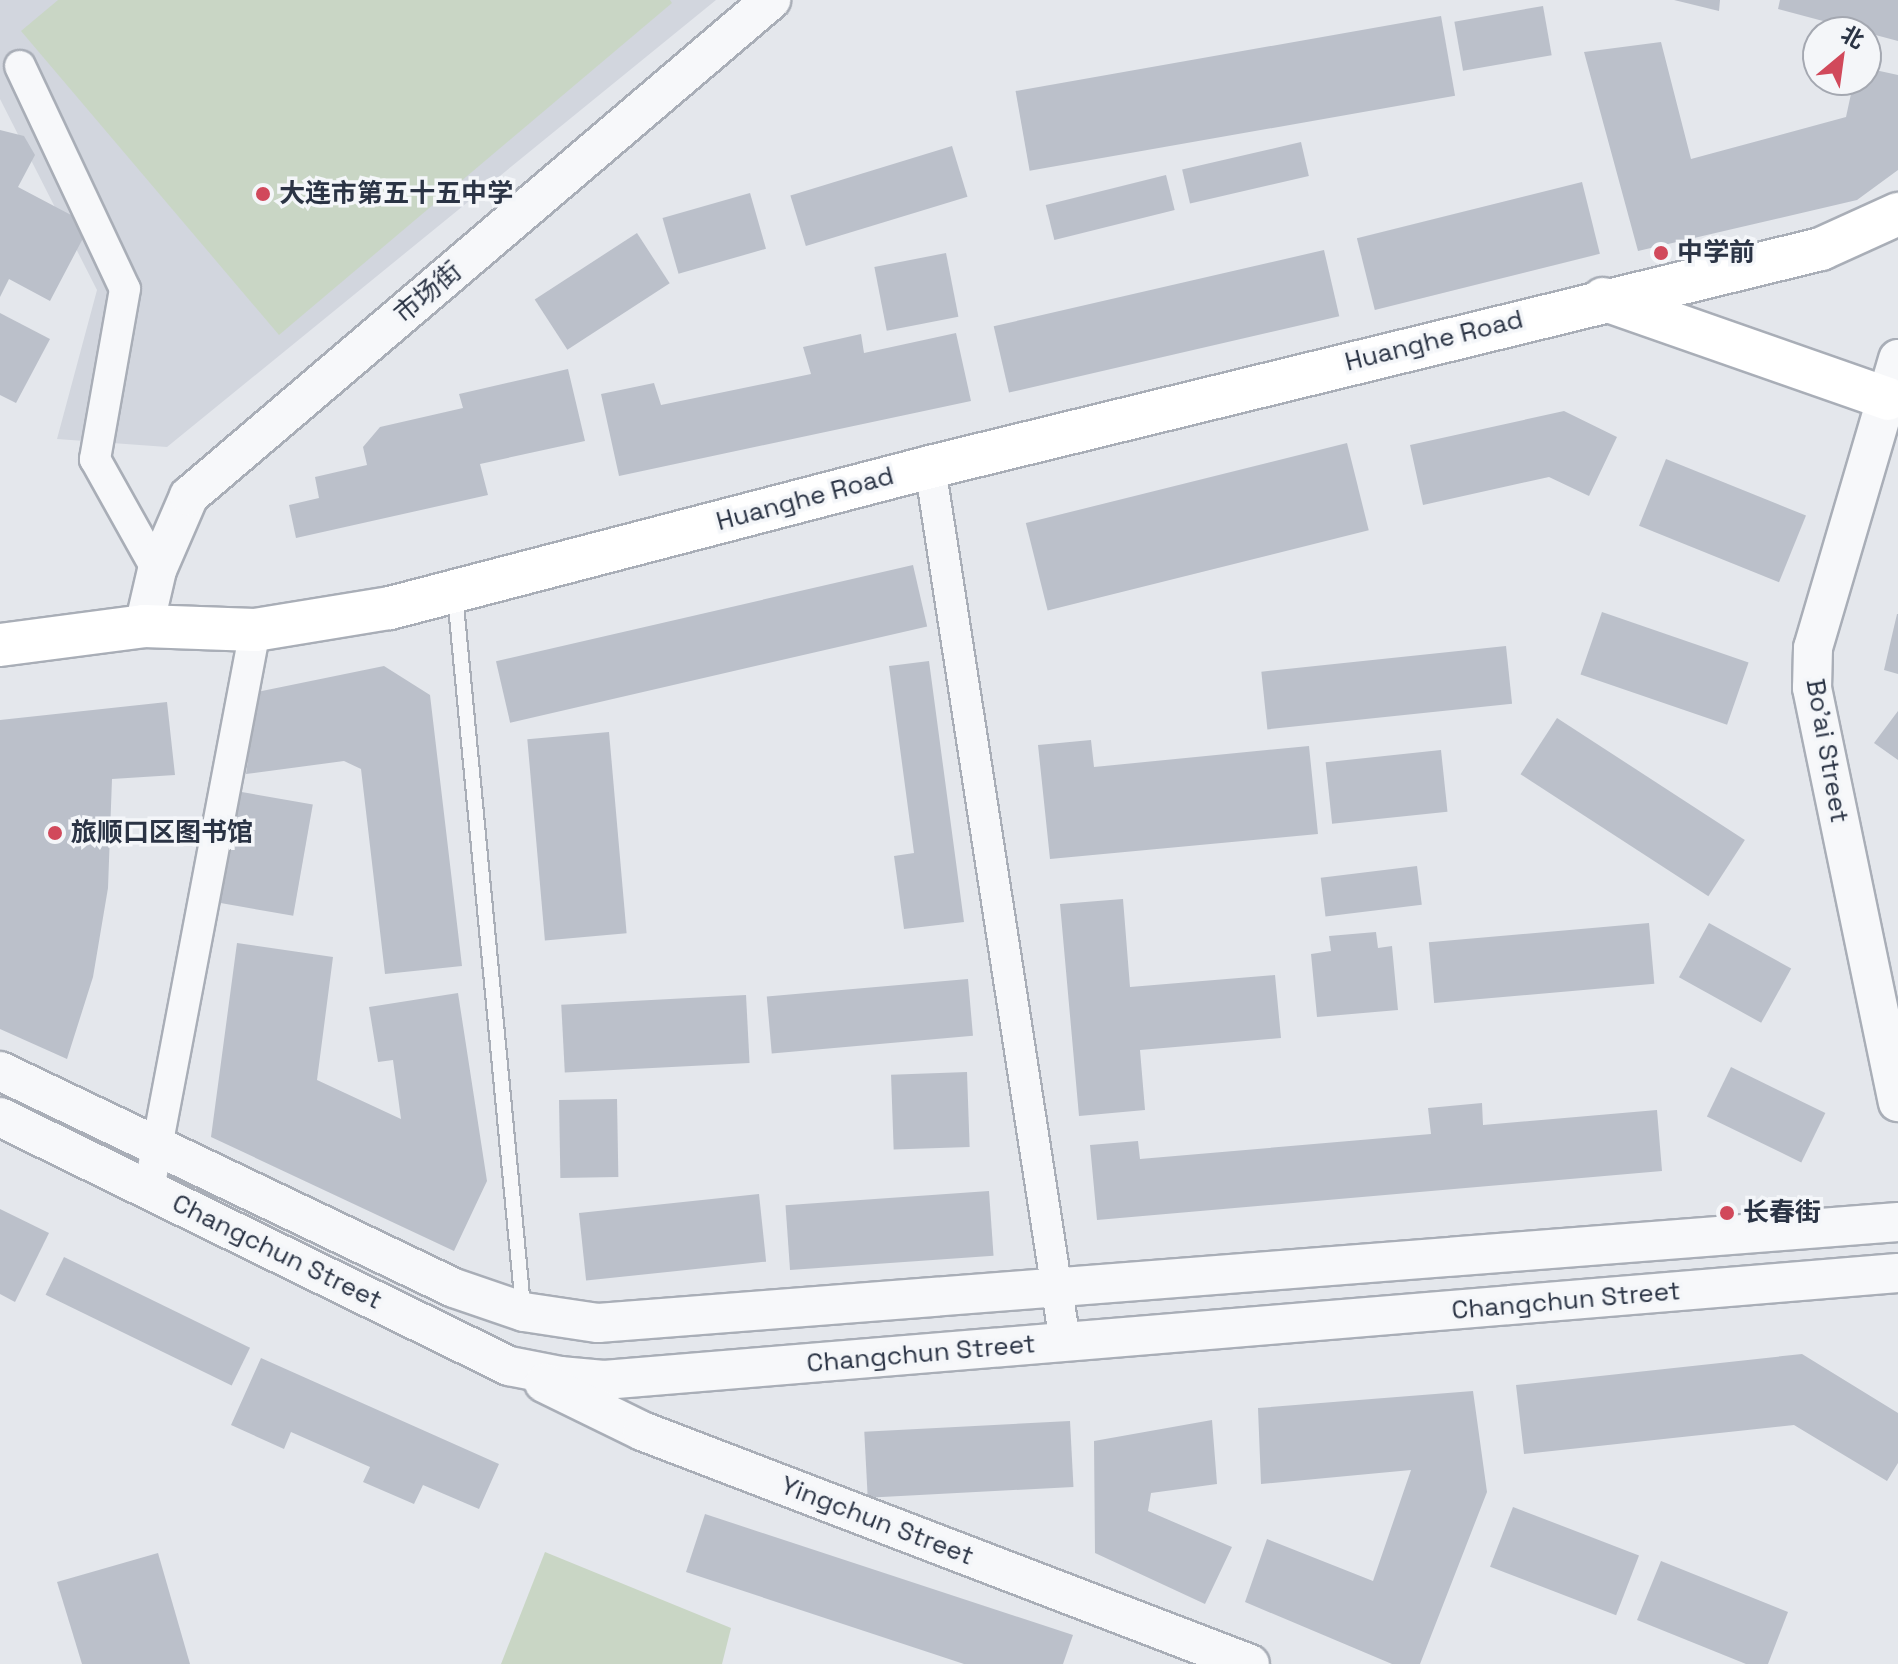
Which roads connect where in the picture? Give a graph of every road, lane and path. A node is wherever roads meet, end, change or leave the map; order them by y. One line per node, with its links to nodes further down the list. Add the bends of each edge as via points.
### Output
1 (771, 0): 7 (street, 市场街, via 189,496)
2 (20, 66): 7 (street, via 125,289 95,459)
3 (1898, 214): 4 (main road, Huanghe Road, via 1821,249)
4 (1603, 299): 5 (main road); 6 (main road, Huanghe Road)
5 (1890, 410): 13 (street, Bo'ai Street, via 1813,648 1812,688)
6 (930, 467): 8 (main road, Huanghe Road); 19 (street)
7 (157, 570): 9 (street, 市场街)
8 (455, 590): 10 (main road, Huanghe Road, via 390,608); 20 (lane)
9 (144, 626): 10 (main road, Huanghe Road); 11 (main road, Huanghe Road)
10 (255, 630): 15 (street)
11 (0, 645)
12 (0, 1071): 15 (street, Changchun Street)
13 (1898, 1102)
14 (0, 1117): 16 (street, Changchun Street)
15 (157, 1146): 16 (street); 20 (street, Changchun Street, via 454,1288)
16 (149, 1189): 22 (street, Changchun Street)
17 (1898, 1222): 19 (street, Changchun Street)
18 (1898, 1273): 21 (street, Changchun Street)
19 (1056, 1287): 20 (street, Changchun Street, via 598,1323); 21 (street)
20 (524, 1312)
21 (1065, 1342): 22 (street, Changchun Street, via 604,1380)
22 (509, 1366): 23 (street, Yingchun Street, via 642,1431)
23 (1250, 1664)

